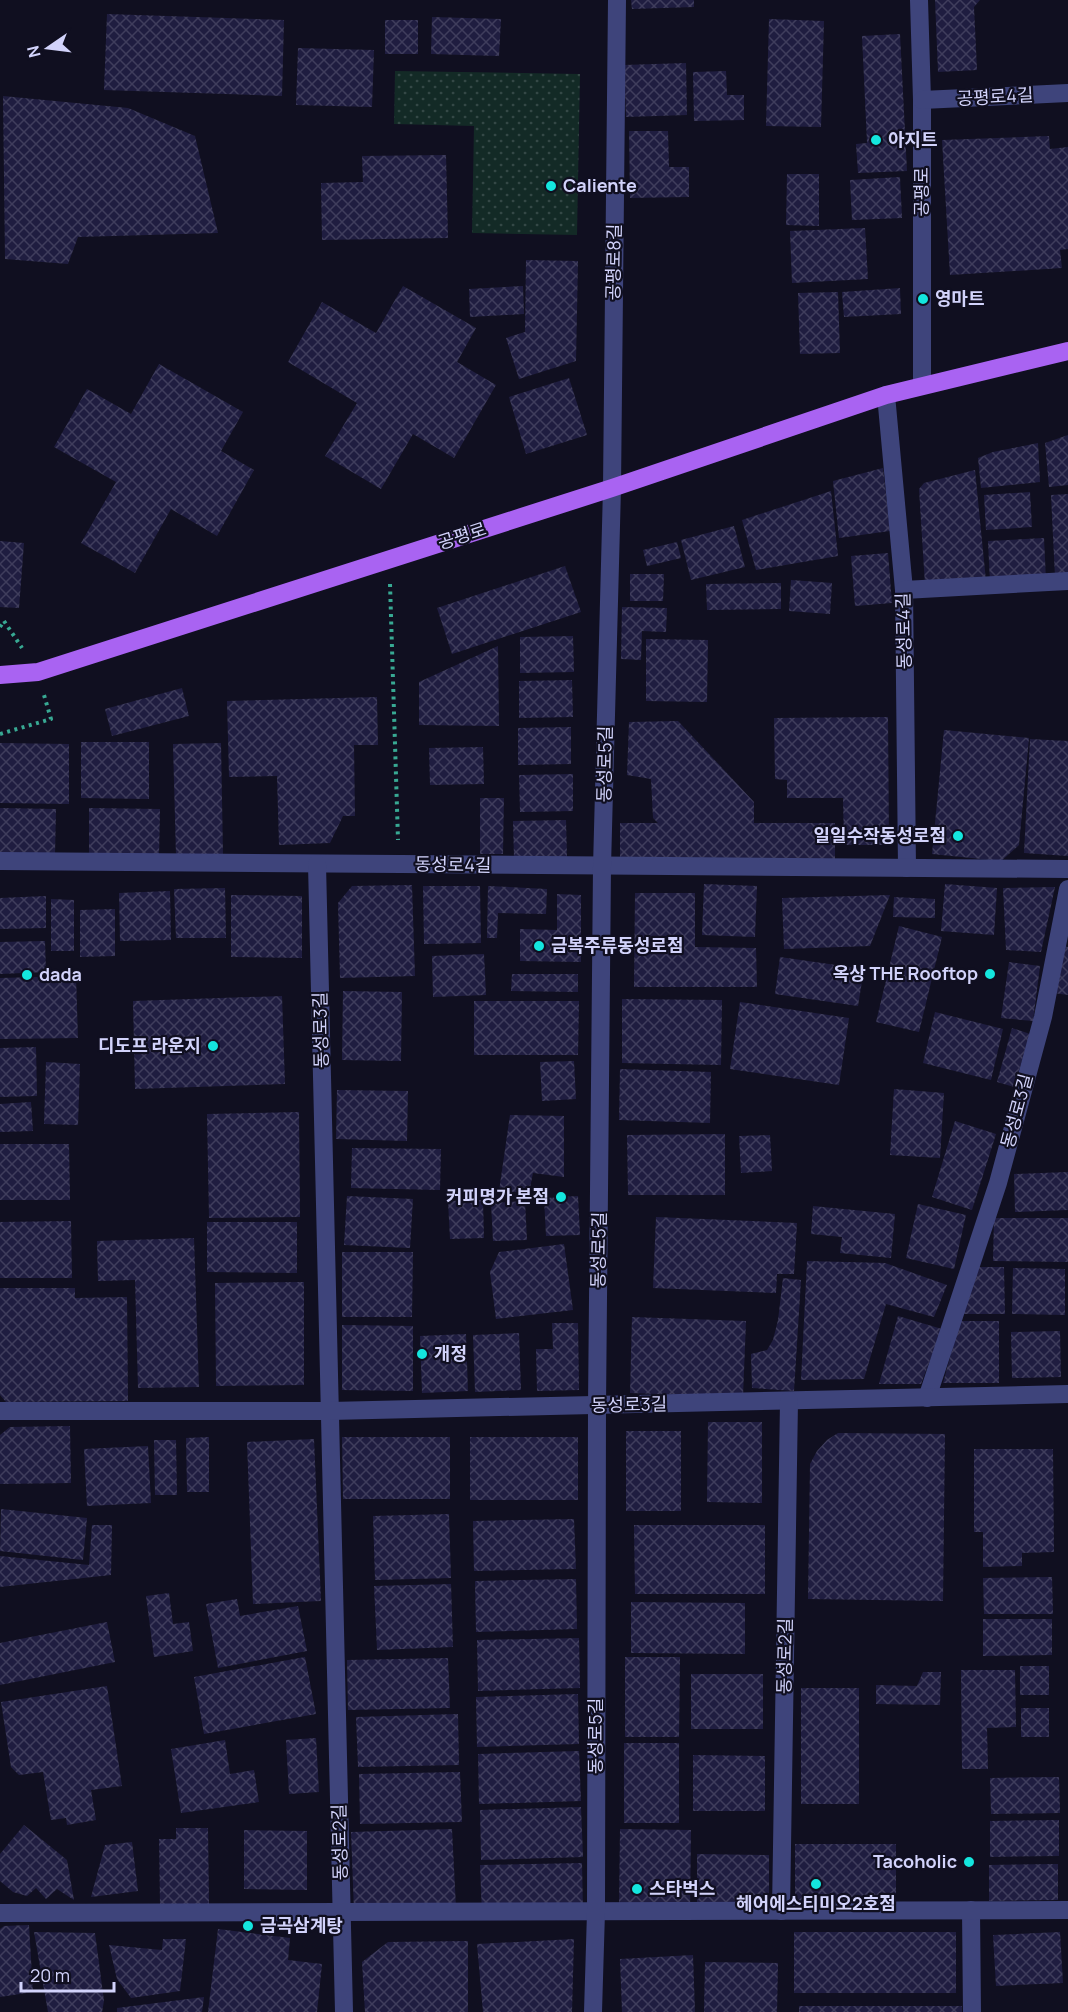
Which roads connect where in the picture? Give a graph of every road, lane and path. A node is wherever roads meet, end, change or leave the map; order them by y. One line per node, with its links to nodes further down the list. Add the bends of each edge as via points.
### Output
1 (617, 0): 8 (street, 공평로8길)
2 (919, 0): 4 (street, 공평로)
3 (1068, 93): 4 (street, 공평로4길)
4 (922, 100): 6 (street, 공평로)
5 (1068, 351): 6 (main road, 공평로)
6 (922, 385): 7 (main road, 공평로)
7 (886, 395): 8 (main road, 공평로); 11 (street, 동성로4길)
8 (612, 488): 9 (main road, 공평로); 18 (street, 동성로5길)
9 (389, 559): 14 (main road, 공평로, via 38,672); 17 (path)
10 (1068, 582): 11 (street)
11 (904, 590): 19 (street, 동성로4길)
12 (0, 620): 13 (path, via 4,621)
13 (0, 627)
14 (0, 675)
15 (0, 861): 16 (street, 동성로4길)
16 (317, 864): 17 (street, 동성로4길); 27 (street, 동성로3길)
17 (399, 865): 18 (street, 동성로4길)
18 (602, 867): 19 (street, 동성로4길); 25 (street, 동성로5길)
19 (907, 868): 20 (street, 동성로4길)
20 (1068, 869)
21 (1068, 889): 23 (street, 동성로3길, via 1042,1017 998,1183)
22 (1068, 1394): 23 (street, 동성로3길)
23 (927, 1398): 24 (street, 동성로3길)
24 (789, 1401): 25 (street, 동성로3길); 30 (street, 동성로2길)
25 (597, 1406): 27 (street, 동성로3길); 31 (street, 동성로5길)
26 (0, 1411): 27 (street, 동성로3길)
27 (330, 1411): 33 (street, 동성로2길)
28 (971, 1910): 29 (street); 30 (street); 36 (street)
29 (1068, 1910)
30 (781, 1911): 31 (street)
31 (596, 1912): 33 (street); 35 (street, 동성로5길)
32 (0, 1913): 33 (street)
33 (341, 1913): 34 (street, 동성로2길)
34 (344, 2012)
35 (593, 2012)
36 (972, 2012)

